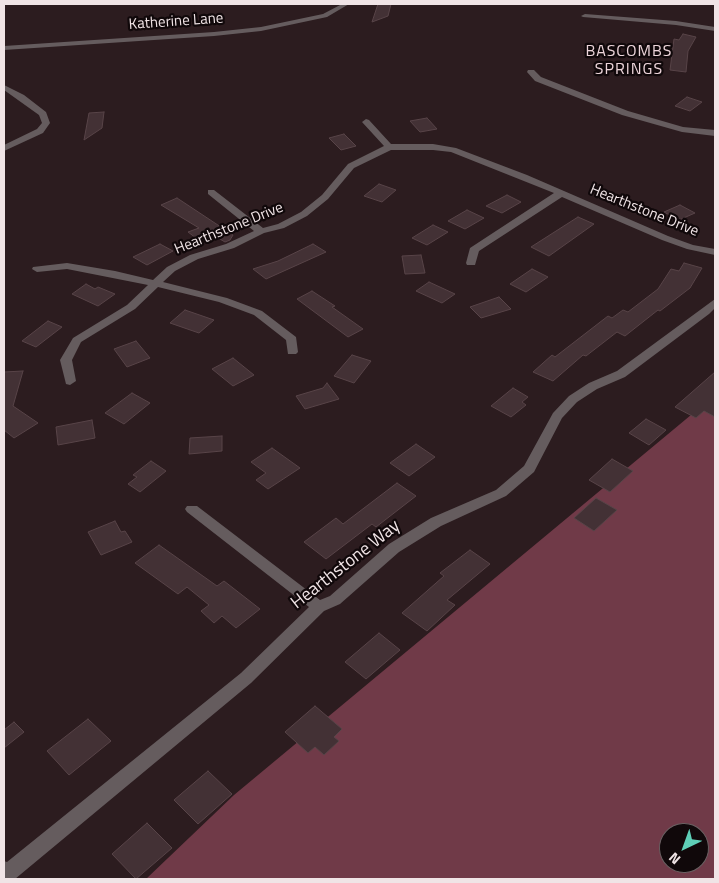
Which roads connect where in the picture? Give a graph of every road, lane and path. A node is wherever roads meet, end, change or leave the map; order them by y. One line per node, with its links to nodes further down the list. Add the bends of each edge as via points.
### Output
1 (346, 4): 4 (street, Katherine Lane, via 325,16 261,28)
2 (586, 16): 3 (street)
3 (715, 29)
4 (4, 48)
5 (531, 72): 8 (street, via 538,79 625,112 682,129)
6 (4, 87): 10 (street, via 43,114 46,123 40,131)
7 (366, 122): 9 (street)
8 (715, 133)
9 (389, 147): 12 (street, Hearthstone Drive, via 453,150); 13 (street, Hearthstone Drive, via 351,166 325,197 304,214 281,226)
10 (4, 148)
11 (211, 192): 13 (street)
12 (561, 193): 14 (street, Hearthstone Drive, via 665,238); 15 (street, via 474,250)
13 (260, 231): 17 (street, Hearthstone Drive, via 230,246 194,257 171,269)
14 (715, 252)
15 (472, 263)
16 (37, 269): 17 (street, via 67,266)
17 (156, 283): 19 (street, via 223,300 258,314 292,339); 20 (street, Hearthstone Drive, via 131,307 77,340 66,360)
18 (715, 302): 22 (street, Hearthstone Way, via 621,374 573,399 557,416 529,469 500,494 436,522 394,548 335,600)
19 (292, 352)
20 (70, 381)
21 (192, 509): 22 (street)
22 (319, 607): 23 (street, Hearthstone Way, via 246,678 7,874)
23 (4, 870)

